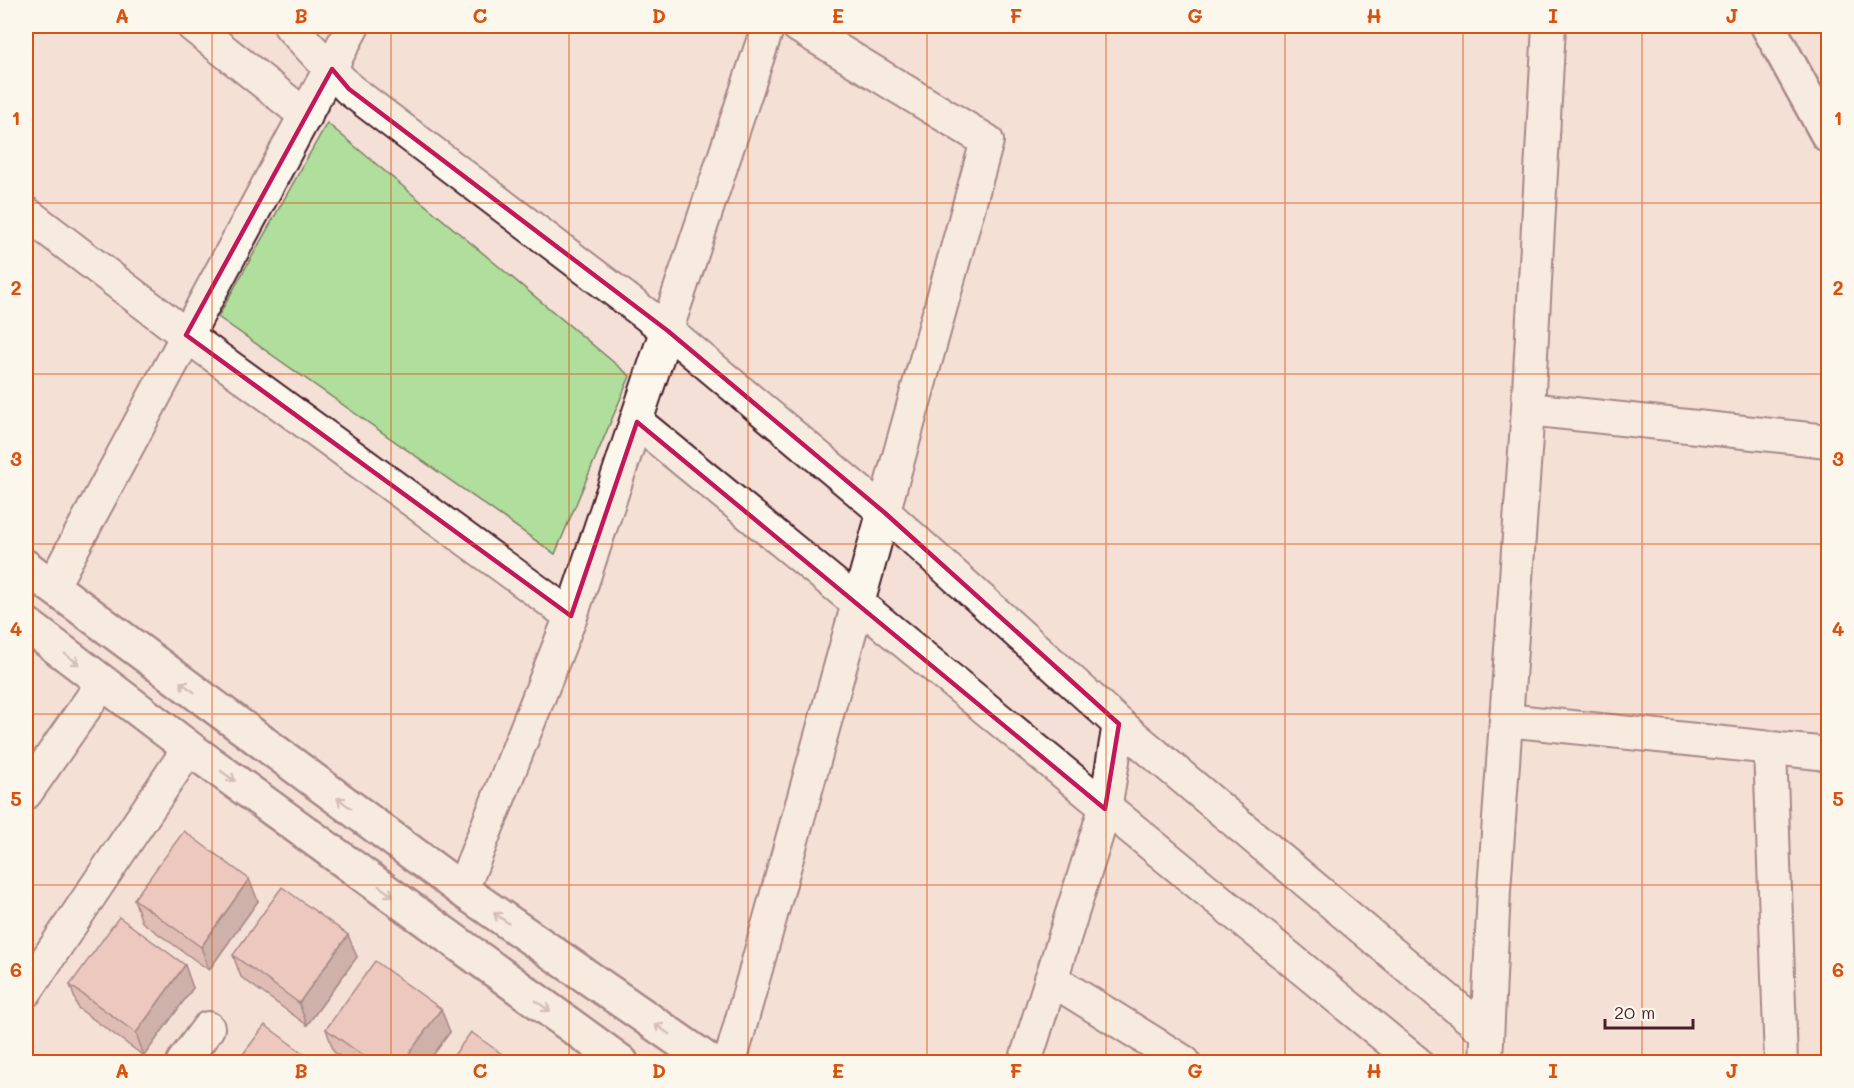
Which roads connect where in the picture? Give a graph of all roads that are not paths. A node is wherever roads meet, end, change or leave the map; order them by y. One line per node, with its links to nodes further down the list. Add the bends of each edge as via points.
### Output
1 (193, 26): 9 (street)
2 (290, 26): 8 (street)
3 (353, 26): 8 (street)
4 (768, 26): 12 (street)
5 (798, 26): 17 (street, via 987,141)
6 (1549, 26): 14 (street)
7 (1768, 26): 10 (main road)
8 (332, 69): 9 (street); 12 (street, via 349,89)
9 (306, 116): 13 (street)
10 (1828, 135)
11 (26, 213): 13 (street)
12 (668, 331): 15 (street); 17 (street)
13 (186, 335): 19 (street); 21 (street)
14 (1528, 409): 16 (street); 24 (street)
15 (637, 422): 20 (street); 21 (street)
16 (1828, 441)
17 (885, 513): 20 (street); 25 (street)
18 (26, 567): 19 (main road)
19 (52, 587): 31 (main road, one-way to 19)
20 (859, 605): 30 (street); 39 (street)
21 (572, 616): 31 (street)
22 (26, 624): 23 (main road, one-way to 23)
23 (103, 682): 26 (main road); 29 (street)
24 (1506, 720): 27 (street); 35 (street)
25 (1119, 724): 30 (street); 35 (street)
26 (189, 748): 33 (street); 37 (main road, one-way to 37)
27 (1770, 748): 28 (street); 44 (street)
28 (1828, 754)
29 (26, 793)
30 (1105, 809): 32 (street); 42 (street)
31 (462, 890): 38 (main road, one-way to 31)
32 (1050, 979): 40 (street); 41 (street)
33 (26, 991)
34 (208, 1028): 36 (street)
35 (1486, 1032): 43 (street)
36 (183, 1062)
37 (621, 1062)
38 (710, 1062)
39 (730, 1062)
40 (1025, 1062)
41 (1184, 1062)
42 (1416, 1062)
43 (1486, 1062)
44 (1781, 1062)

